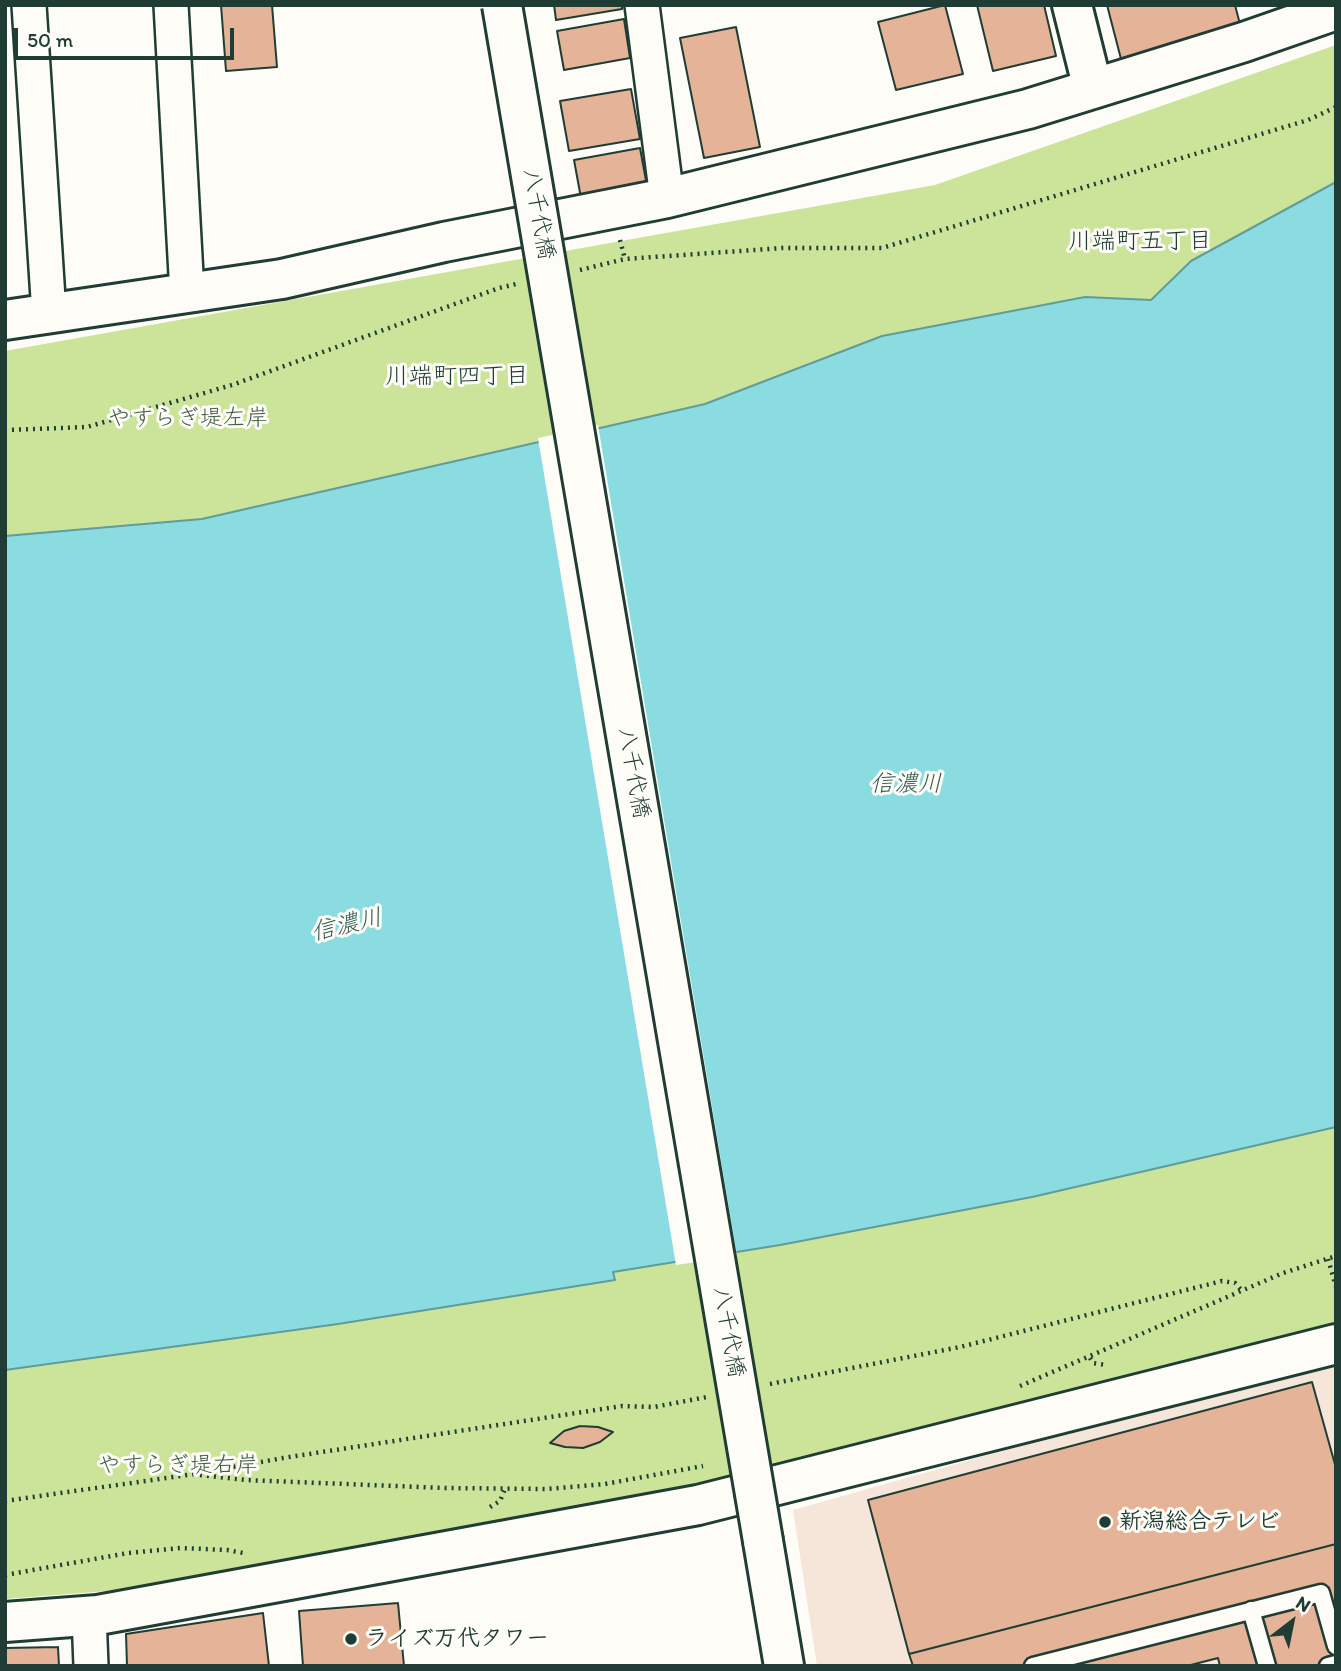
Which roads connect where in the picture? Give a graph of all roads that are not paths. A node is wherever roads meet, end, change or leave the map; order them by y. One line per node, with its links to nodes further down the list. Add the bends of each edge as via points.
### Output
1 (29, 5): 10 (street)
2 (171, 5): 9 (street)
3 (502, 5): 20 (street, 八千代橋, bridge)
4 (642, 5): 8 (street)
5 (1072, 5): 7 (street)
6 (1336, 10): 7 (street)
7 (1093, 89): 8 (street)
8 (667, 198): 9 (street, via 282,279)
9 (187, 293): 10 (street)
10 (49, 314): 11 (street)
11 (5, 320)
12 (1336, 1344): 15 (street, via 698,1506)
13 (1330, 1602): 17 (lane); 21 (lane, via 1322,1592)
14 (1251, 1610): 17 (lane, via 1321,1593); 21 (lane); 22 (lane)
15 (89, 1615): 16 (street); 19 (street)
16 (5, 1622)
17 (1336, 1645)
18 (1336, 1664): 23 (lane)
19 (91, 1666)
20 (784, 1666)
21 (1034, 1666)
22 (1267, 1666)
23 (1329, 1666)

